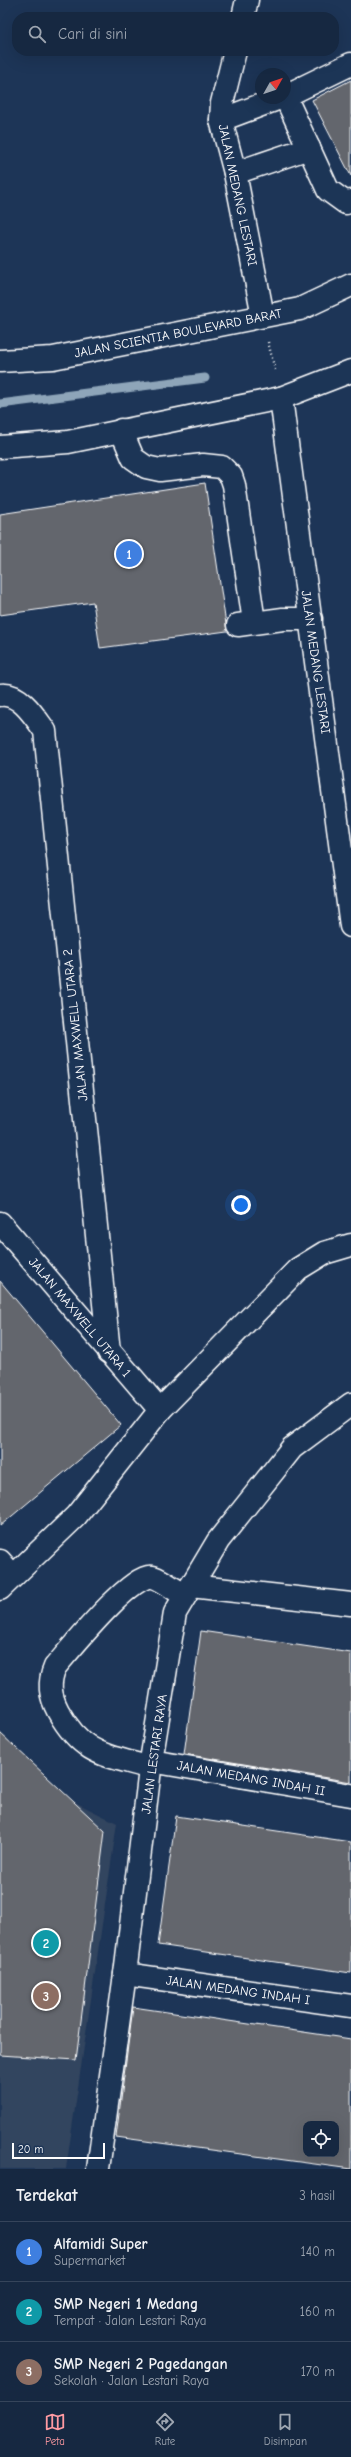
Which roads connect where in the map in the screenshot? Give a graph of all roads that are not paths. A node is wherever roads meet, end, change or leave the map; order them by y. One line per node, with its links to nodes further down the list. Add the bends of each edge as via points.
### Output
1 (247, 0): 2 (street)
2 (244, 12)
3 (233, 56): 6 (street, JALAN MEDANG LESTARI, via 222,103)
4 (351, 64): 7 (street, via 285,96)
5 (264, 104): 6 (street)
6 (221, 120): 8 (street, JALAN MEDANG LESTARI)
7 (309, 148): 8 (street); 9 (street, via 328,190 346,202)
8 (236, 173): 11 (street, JALAN MEDANG LESTARI)
9 (351, 201)
10 (351, 285): 11 (street, JALAN SCIENTIA BOULEVARD BARAT, via 300,309)
11 (263, 316): 12 (street, JALAN SCIENTIA BOULEVARD BARAT, via 53,358)
12 (0, 361)
13 (351, 371): 14 (street)
14 (281, 398): 15 (street); 17 (street, JALAN MEDANG LESTARI)
15 (121, 430): 16 (street, via 68,442); 17 (street, via 133,458 146,467 160,470 203,465 222,467 231,476 234,485 246,623)
16 (0, 447)
17 (310, 619): 19 (street, JALAN MEDANG LESTARI)
18 (0, 695): 22 (street, JALAN MAXWELL UTARA 2, via 4,694 25,704 45,731)
19 (351, 926)
20 (0, 1223): 22 (street, JALAN MAXWELL UTARA 1)
21 (351, 1245): 24 (street, via 324,1253 298,1269)
22 (109, 1352): 24 (street, JALAN MAXWELL UTARA 1)
23 (351, 1404): 26 (street, JALAN LESTARI RAYA, via 292,1448 218,1541)
24 (160, 1410): 25 (street, via 76,1516)
25 (4, 1575)
26 (188, 1591): 27 (street); 28 (street, JALAN LESTARI RAYA, via 175,1613); 28 (street, JALAN MEDANG INDAH II, via 152,1577 139,1581 121,1593 55,1667 50,1680 56,1708 69,1730 84,1745 97,1752)
27 (351, 1604)
28 (151, 1764): 29 (street, JALAN MEDANG INDAH II); 30 (street, JALAN LESTARI RAYA)
29 (351, 1795)
30 (125, 1974): 31 (street, JALAN MEDANG INDAH I); 32 (street, JALAN LESTARI RAYA)
31 (351, 2006)
32 (98, 2169)

